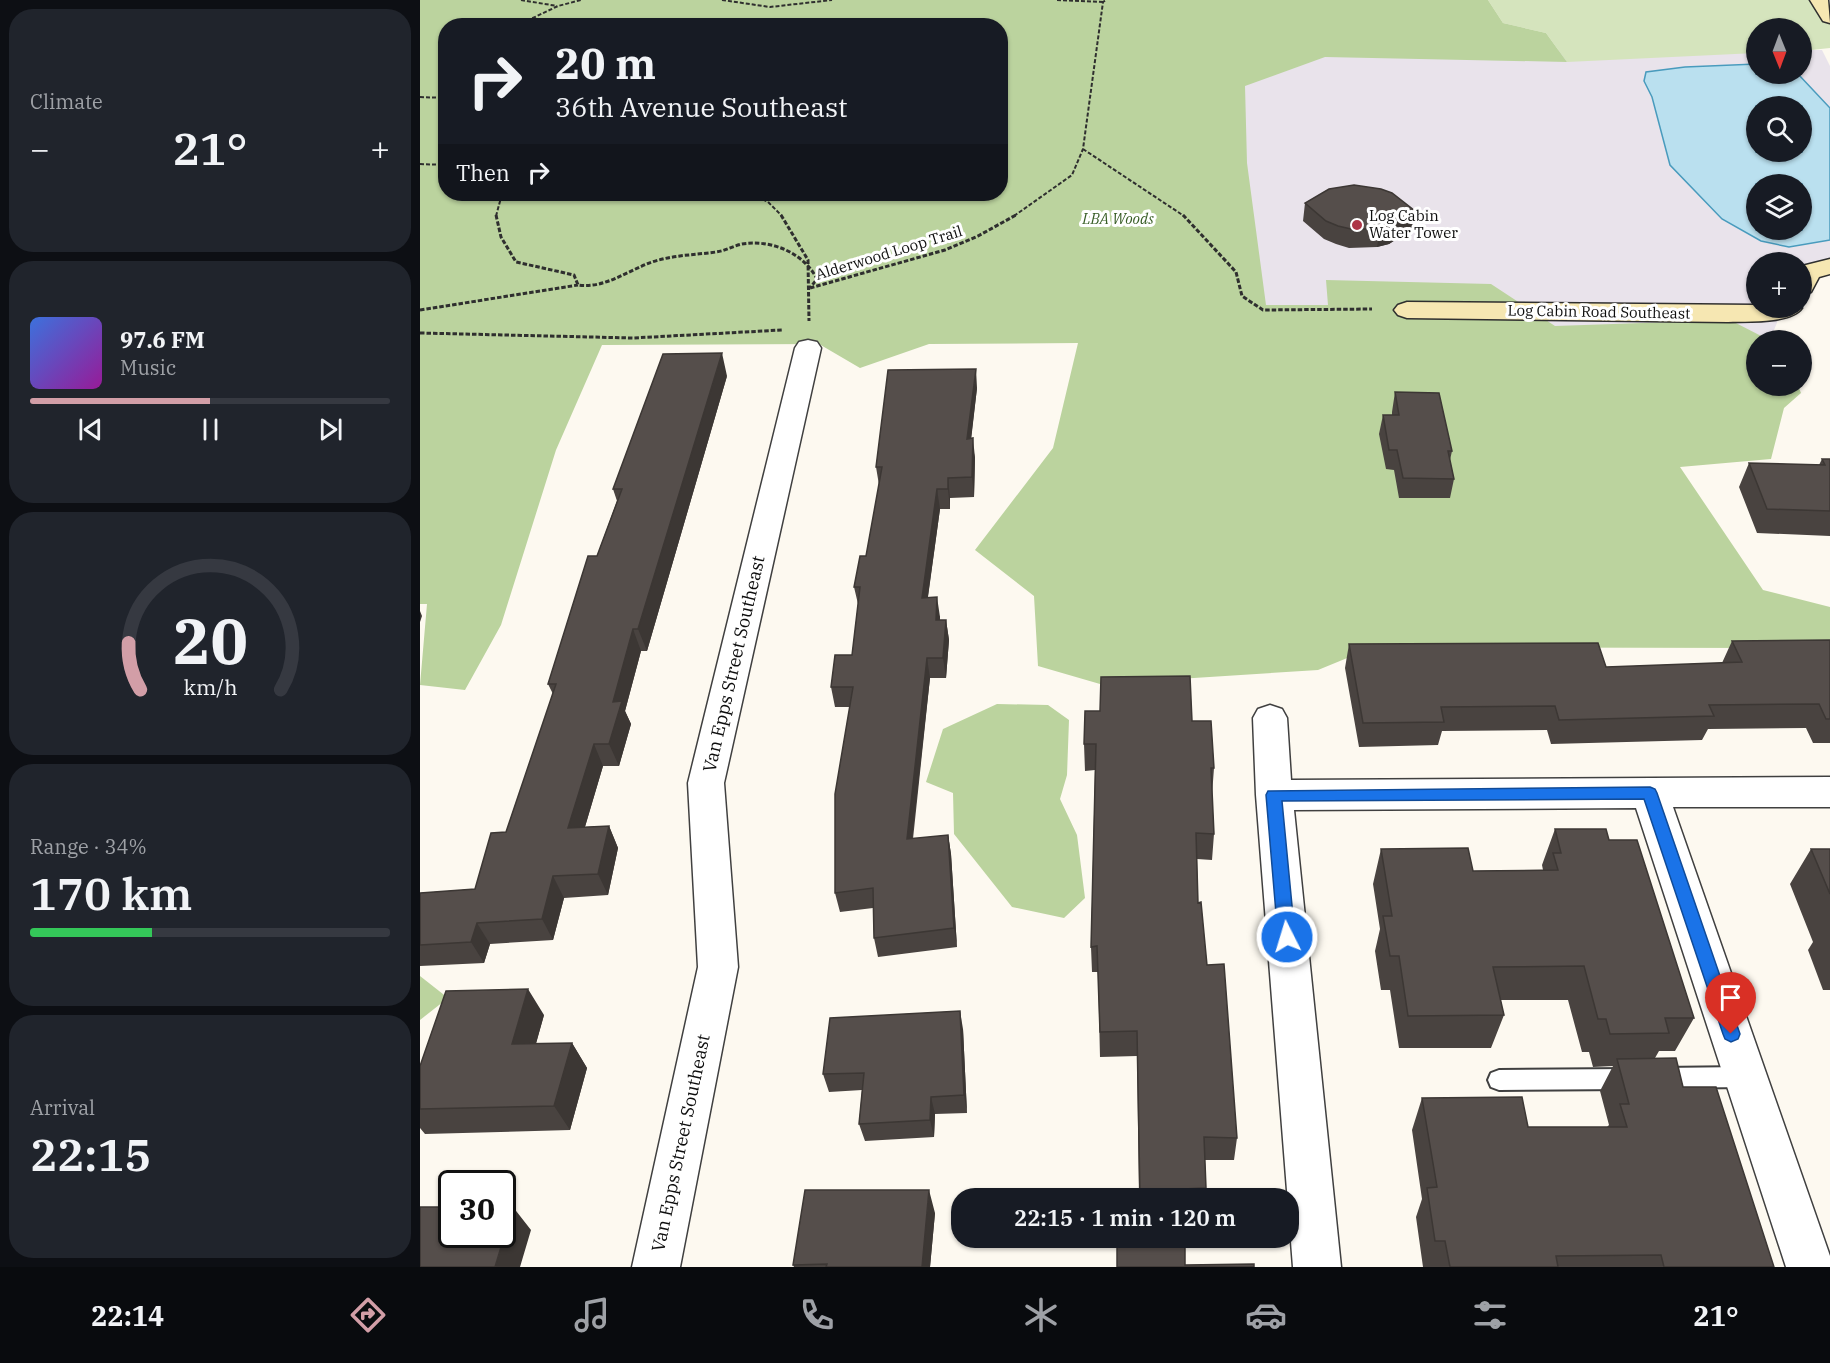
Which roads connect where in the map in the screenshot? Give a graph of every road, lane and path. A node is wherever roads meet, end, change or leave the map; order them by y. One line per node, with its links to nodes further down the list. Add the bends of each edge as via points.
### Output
1 (521, 0): 8 (path)
2 (581, 0): 8 (path)
3 (723, 0): 4 (path, via 770,7)
4 (832, 0)
5 (1057, 0): 7 (path)
6 (1821, 0): 9 (street); 10 (street)
7 (1105, 1): 14 (path, Alderwood Loop Trail)
8 (558, 6): 11 (path)
9 (1830, 7)
10 (1830, 17)
11 (533, 18)
12 (420, 97): 13 (path)
13 (438, 98)
14 (1083, 149): 23 (path, Alderwood Loop Trail, via 1072,175 1018,214 978,236 945,250); 27 (path, via 1182,214 1236,272 1242,296 1263,309)
15 (420, 164): 16 (path)
16 (438, 165)
17 (498, 201): 22 (path, via 495,218 499,235 516,262 574,275)
18 (766, 201): 19 (path, Alderwood Loop Trail, via 784,218 808,260)
19 (808, 267): 22 (path, via 795,254 771,244 743,244 653,262 593,287); 23 (path, Alderwood Loop Trail); 23 (path, via 817,279)
20 (1830, 267): 21 (street)
21 (1812, 271)
22 (578, 285): 26 (path)
23 (810, 288)
24 (1830, 290): 25 (street)
25 (1812, 294)
26 (420, 310)
27 (1407, 310): 28 (street, Log Cabin Road Southeast)
28 (1746, 313)
29 (420, 333): 30 (path, via 662,337 792,330)
30 (808, 348): 37 (street, Van Epps Street Southeast, via 706,783 718,967)
31 (1270, 718): 34 (street)
32 (1830, 792): 33 (street)
33 (1650, 793): 34 (street); 35 (street)
34 (1274, 795): 38 (street)
35 (1746, 1077): 36 (lane); 39 (street)
36 (1499, 1080)
37 (656, 1267)
38 (1317, 1267)
39 (1810, 1267)

